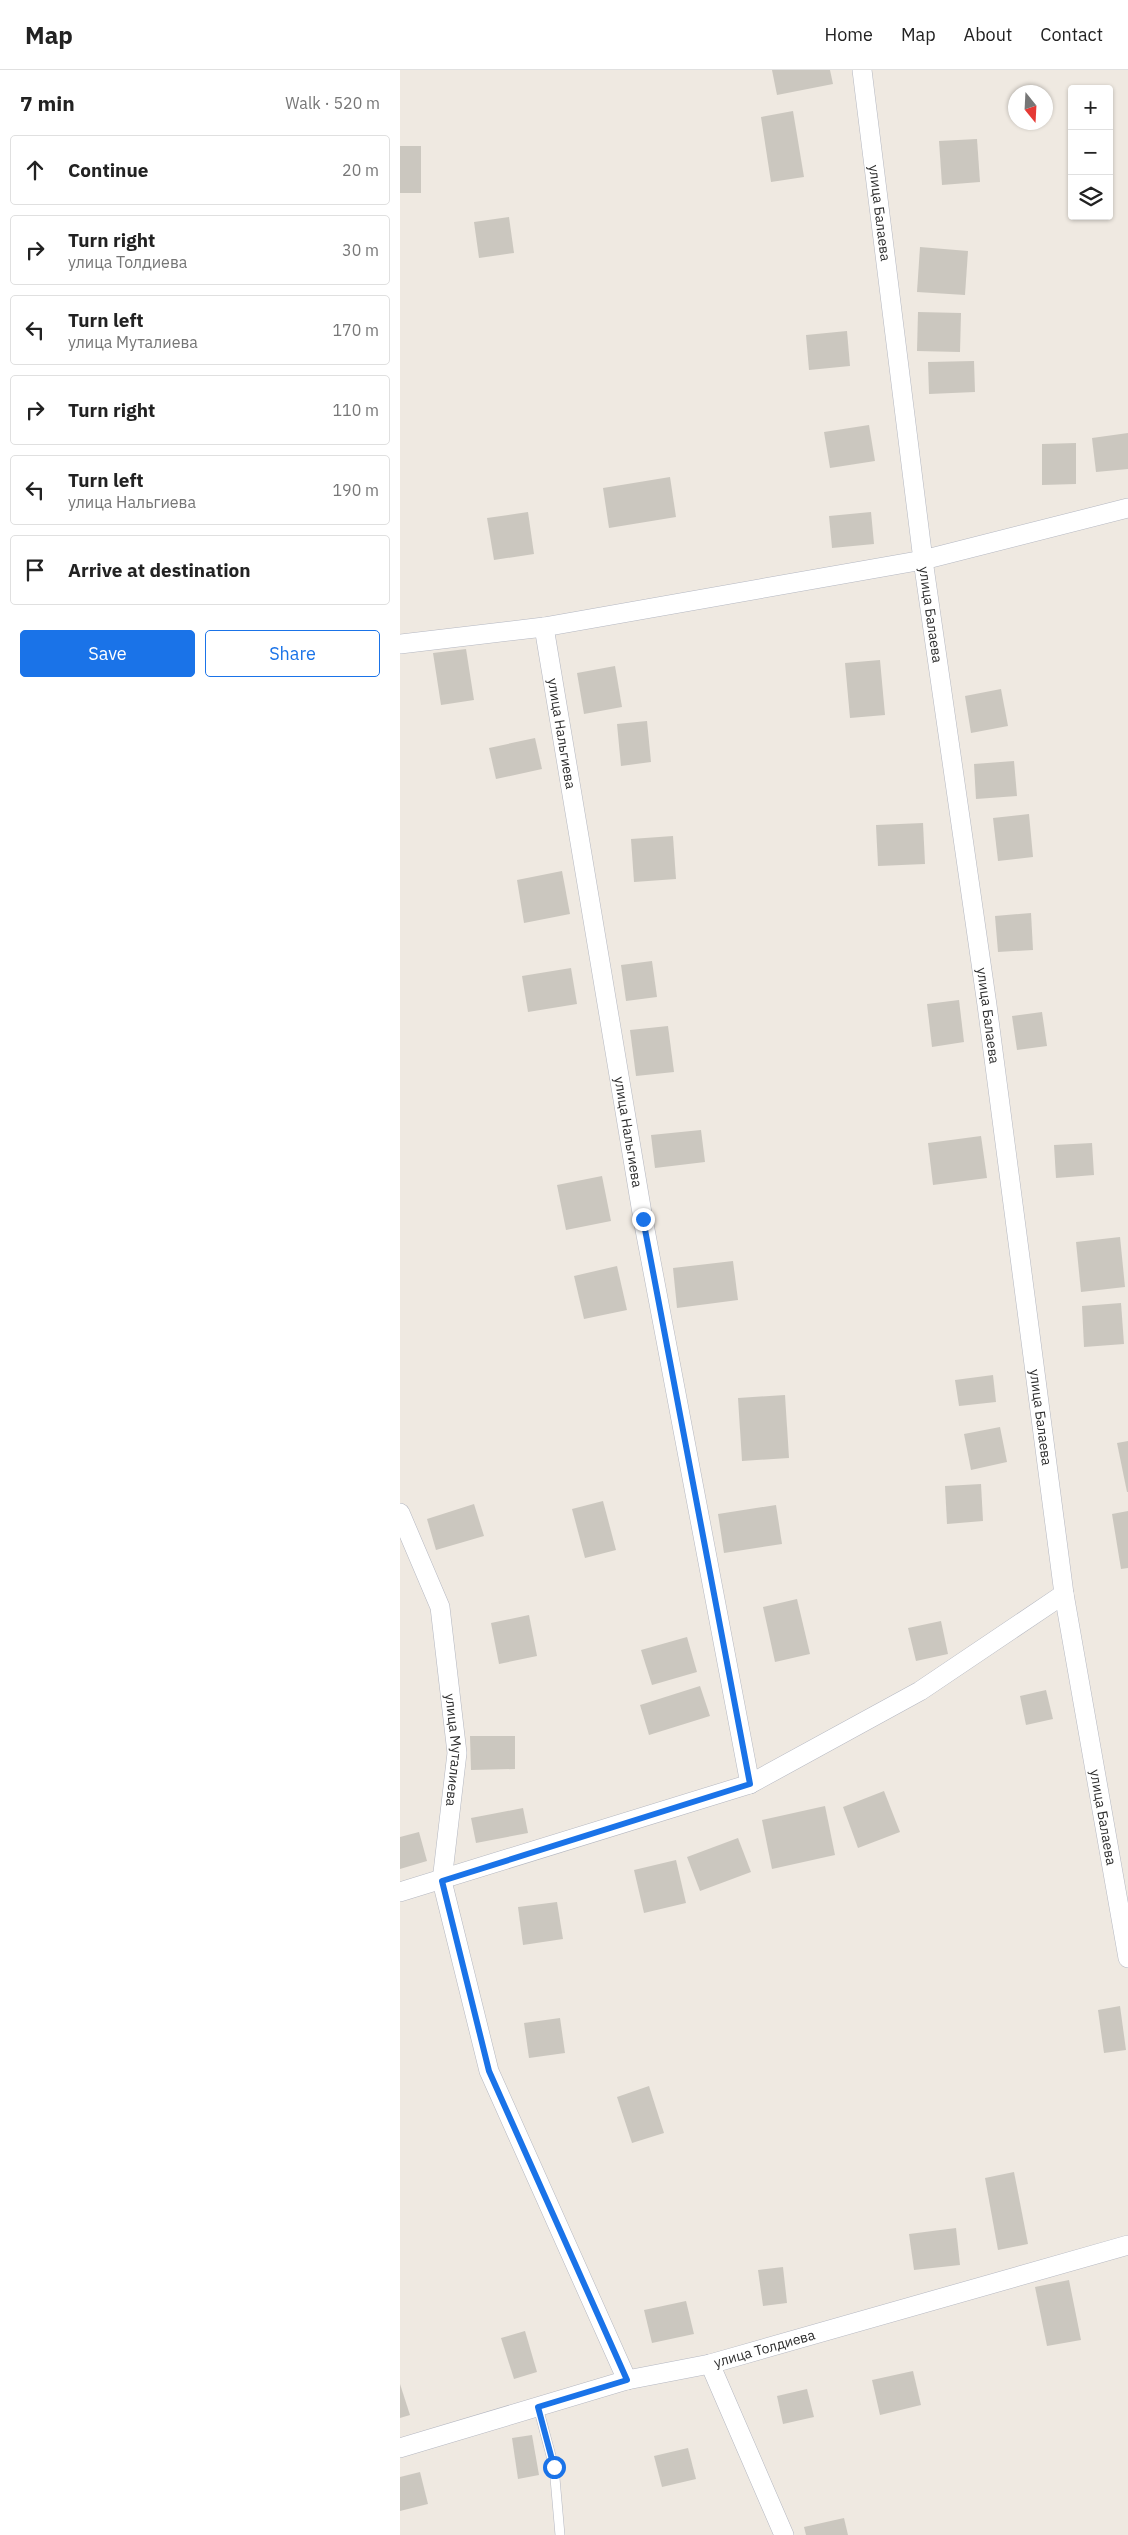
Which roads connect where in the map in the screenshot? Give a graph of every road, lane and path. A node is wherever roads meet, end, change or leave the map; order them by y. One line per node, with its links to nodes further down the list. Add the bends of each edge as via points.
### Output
1 (862, 70): 3 (street, улица Балаева)
2 (1128, 508): 3 (street)
3 (923, 560): 4 (street); 7 (street, улица Балаева, via 987,1005)
4 (544, 627): 5 (street); 8 (street, улица Нальгиева, via 643,1219)
5 (400, 644)
6 (400, 1513): 9 (street, улица Муталиева, via 440,1607 457,1753)
7 (1064, 1594): 8 (street, via 920,1691); 11 (street, улица Балаева)
8 (750, 1784): 9 (street)
9 (442, 1881): 10 (street); 14 (street, улица Муталиева, via 489,2071)
10 (400, 1892)
11 (1128, 1958)
12 (1128, 2245): 13 (street, улица Толдиева)
13 (710, 2364): 14 (street, улица Толдиева); 18 (street)
14 (627, 2380): 15 (street, улица Толдиева)
15 (538, 2407): 16 (street, улица Толдиева); 17 (lane, via 554,2467)
16 (400, 2448)
17 (560, 2535)
18 (784, 2535)

